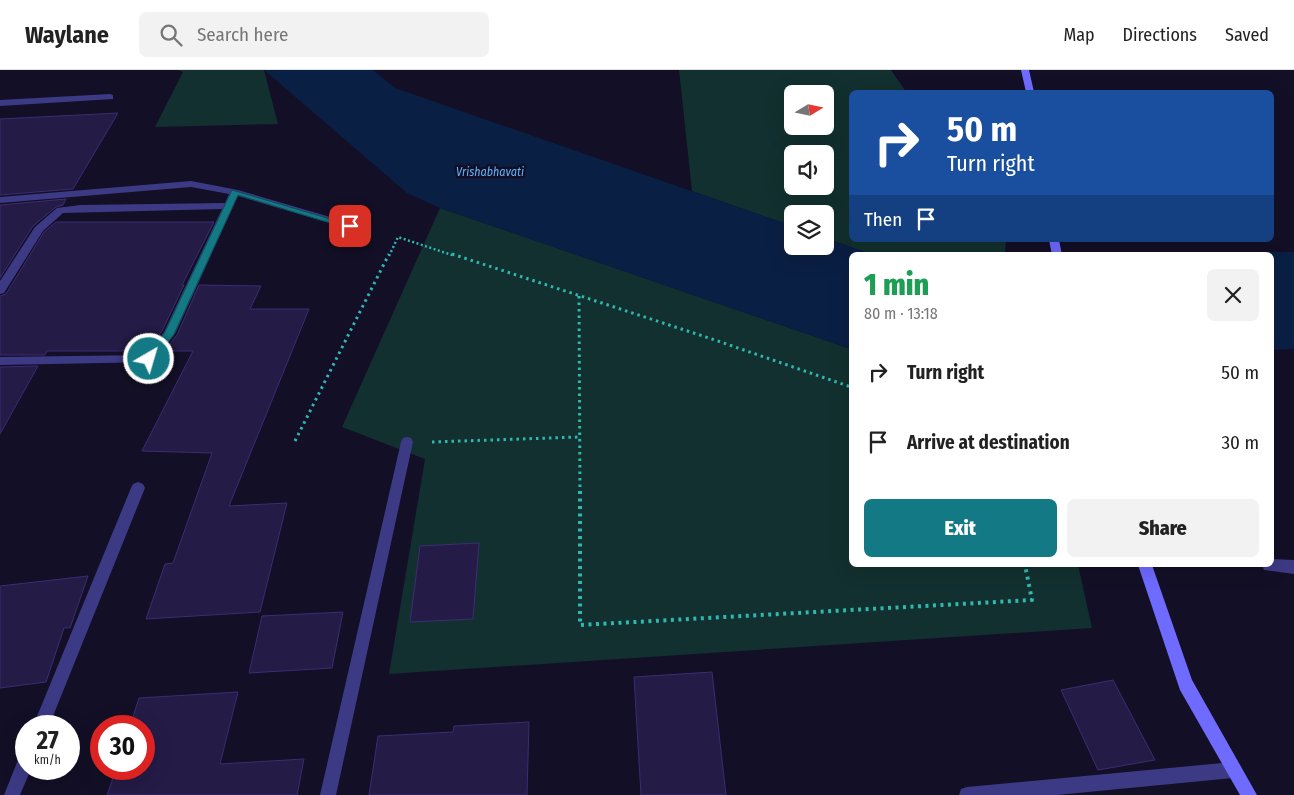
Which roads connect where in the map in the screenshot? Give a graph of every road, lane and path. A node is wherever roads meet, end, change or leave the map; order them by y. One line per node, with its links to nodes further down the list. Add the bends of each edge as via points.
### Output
1 (1025, 70): 2 (street)
2 (1030, 90)
3 (110, 97): 4 (street)
4 (0, 104)
5 (235, 192): 6 (street, via 191,184); 7 (street); 8 (street)
6 (0, 200)
7 (228, 206): 9 (street, via 60,210 39,229); 11 (street, via 169,334 149,359)
8 (350, 226)
9 (0, 290)
10 (579, 296): 12 (path); 13 (path); 14 (path, via 398,237)
11 (0, 361)
12 (849, 386)
13 (579, 437): 15 (path); 18 (path, via 580,625 1032,600)
14 (295, 442)
15 (407, 442): 25 (street)
16 (138, 488): 21 (street)
17 (1274, 565): 20 (street)
18 (1025, 567)
19 (1146, 567): 22 (street, via 1186,684)
20 (1294, 567)
21 (45, 715)
22 (1233, 770): 26 (street); 27 (street)
23 (18, 780): 24 (street)
24 (12, 795)
25 (328, 795)
26 (967, 795)
27 (1249, 795)

